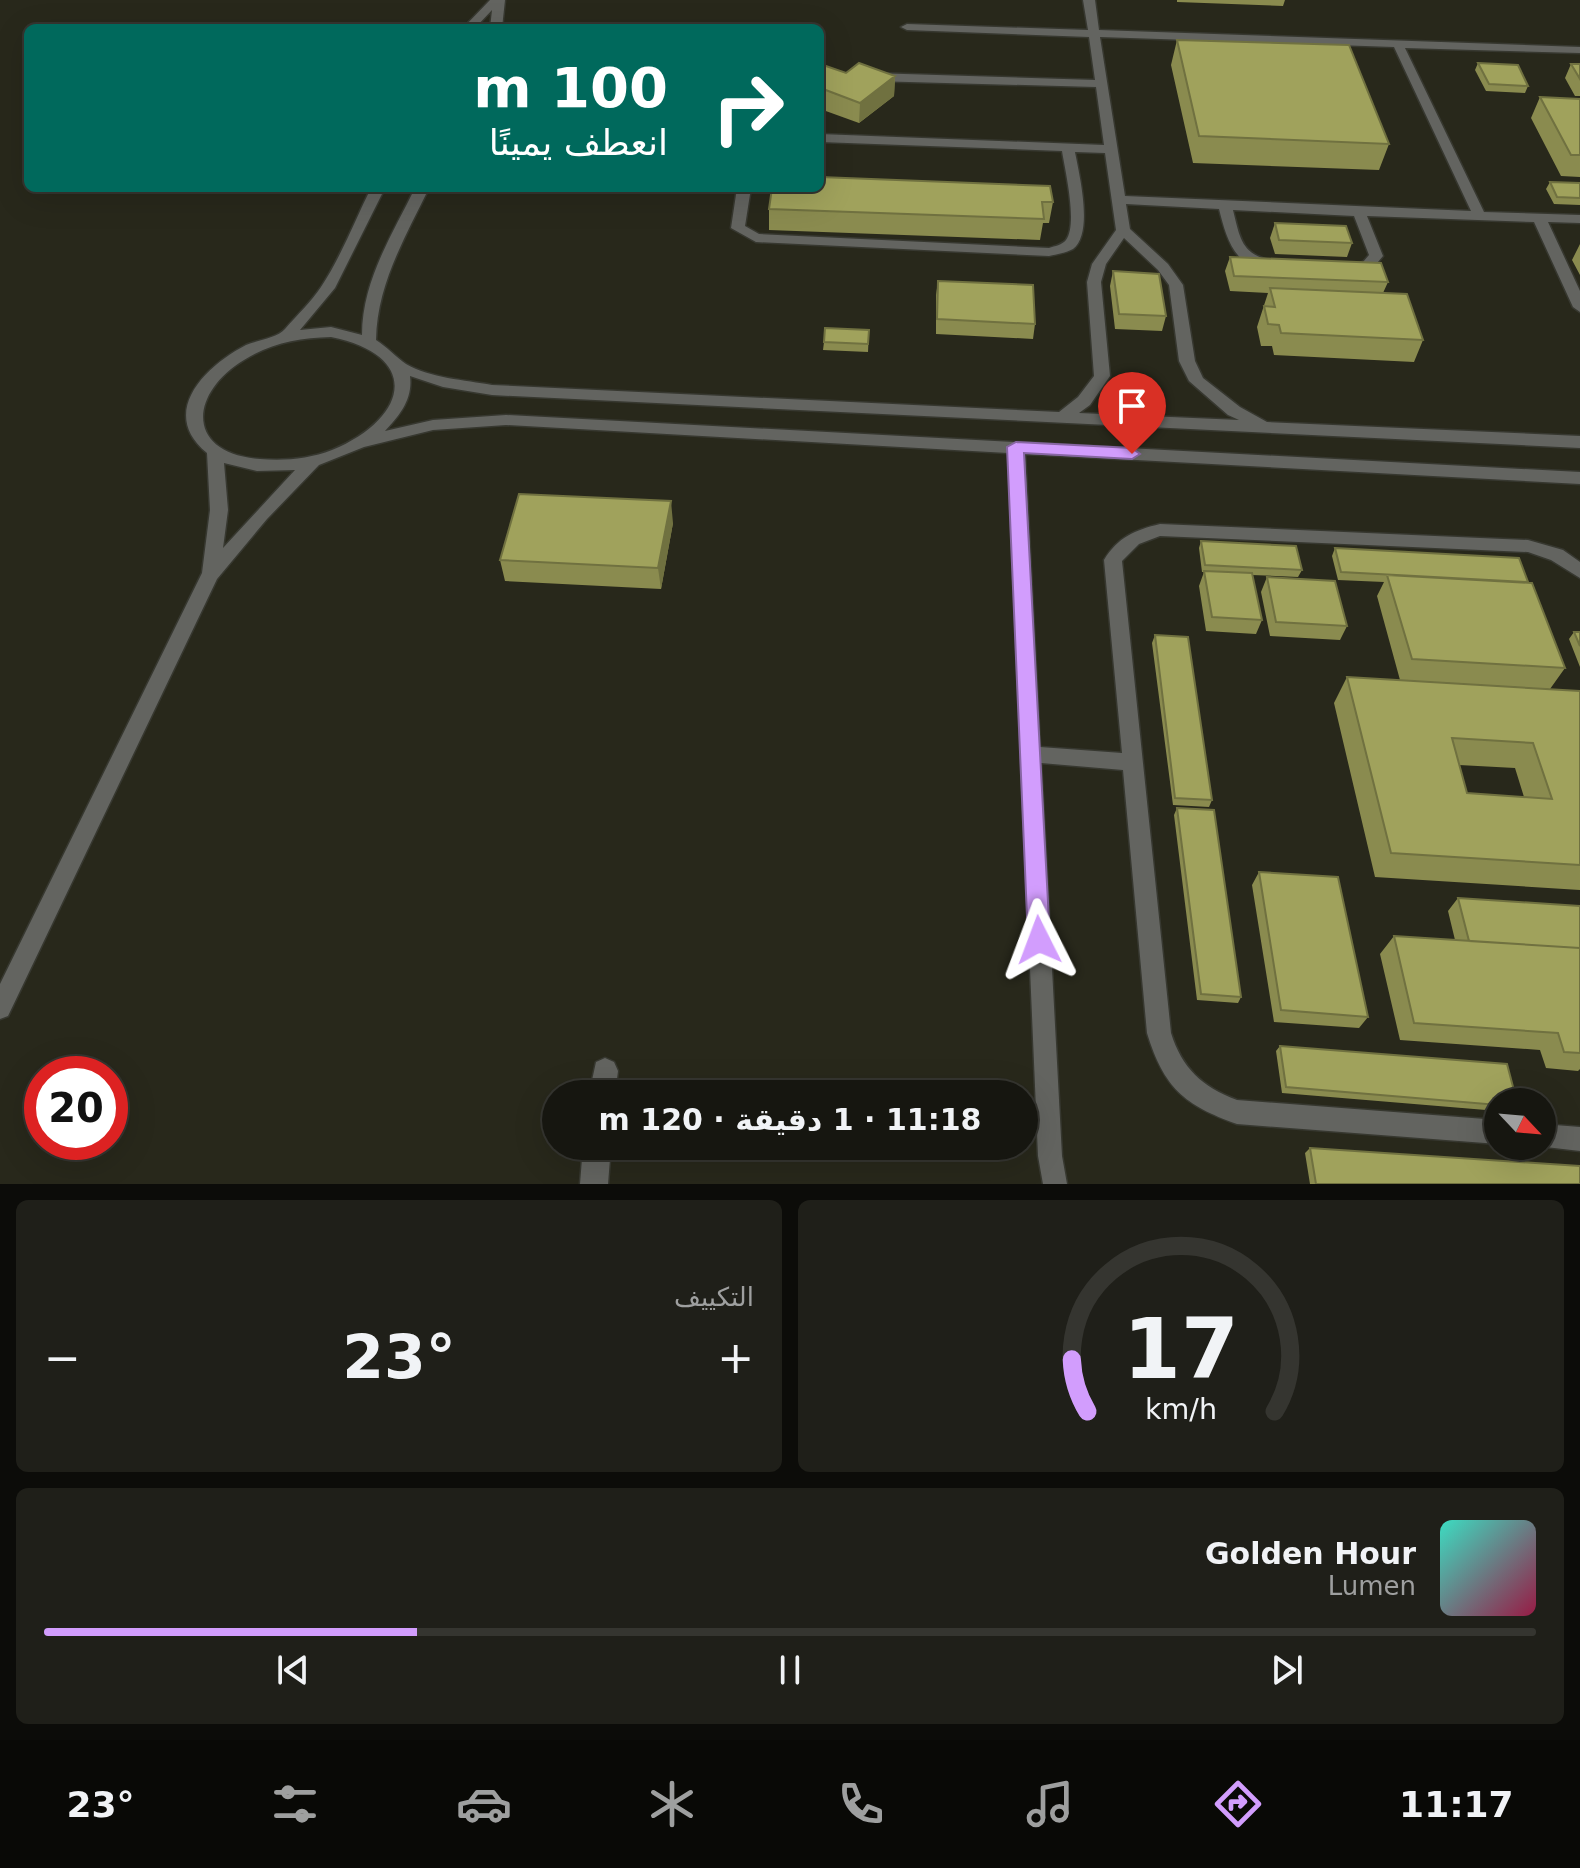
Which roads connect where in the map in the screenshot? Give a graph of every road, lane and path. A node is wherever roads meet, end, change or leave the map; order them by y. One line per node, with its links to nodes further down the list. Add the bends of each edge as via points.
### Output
1 (497, 0): 3 (lane); 4 (lane)
2 (1089, 0): 6 (lane)
3 (473, 24)
4 (496, 24)
5 (907, 27): 6 (lane)
6 (1094, 33): 7 (lane); 10 (lane)
7 (1398, 44): 8 (lane); 22 (lane)
8 (1580, 50)
9 (851, 77): 10 (lane)
10 (1101, 84): 13 (lane)
11 (824, 138): 12 (lane)
12 (1068, 148): 13 (lane); 18 (lane)
13 (1110, 149): 19 (lane)
14 (376, 192): 29 (lane, via 328,288)
15 (420, 192): 30 (lane, via 373,295)
16 (743, 192): 18 (lane, via 738,228 756,238 1049,252 1066,247 1076,235)
17 (1060, 199): 18 (lane)
18 (1076, 200)
19 (1119, 200): 20 (lane); 25 (lane)
20 (1225, 205): 21 (lane); 26 (lane, via 1238,252 1259,264)
21 (1359, 212): 22 (lane); 27 (lane, via 1376,256 1367,266)
22 (1479, 215): 23 (lane)
23 (1539, 217): 24 (lane); 28 (lane)
24 (1580, 219)
25 (1123, 230): 32 (lane, via 1099,264 1094,282 1102,376 1084,401); 33 (lane, via 1176,285 1187,361 1197,381 1234,411)
26 (1283, 265)
27 (1344, 268)
28 (1580, 307)
29 (287, 336): 30 (lane, via 331,332); 37 (lane, via 229,361 203,387 196,401 196,429)
30 (369, 340): 31 (lane)
31 (400, 367): 32 (lane, via 443,382 492,390); 35 (lane, via 397,406)
32 (1063, 417): 33 (lane)
33 (1267, 427): 34 (lane)
34 (1580, 442)
35 (359, 443): 36 (lane, via 433,425 506,420); 38 (lane)
36 (1016, 447): 39 (lane); 42 (lane)
37 (215, 452): 38 (lane, via 270,467); 41 (lane, via 219,510)
38 (314, 461): 41 (lane)
39 (1580, 478)
40 (1580, 571): 43 (lane, via 1557,555 1528,546 1160,530 1138,534 1113,560)
41 (210, 575): 44 (lane)
42 (1030, 754): 43 (lane); 50 (lane)
43 (1131, 762): 45 (lane, via 1159,1033 1166,1060 1184,1085 1209,1103 1237,1112)
44 (0, 1008)
45 (1484, 1131)
46 (1556, 1137): 47 (lane)
47 (1580, 1139)
48 (596, 1160): 49 (street)
49 (594, 1184)
50 (1055, 1184)

